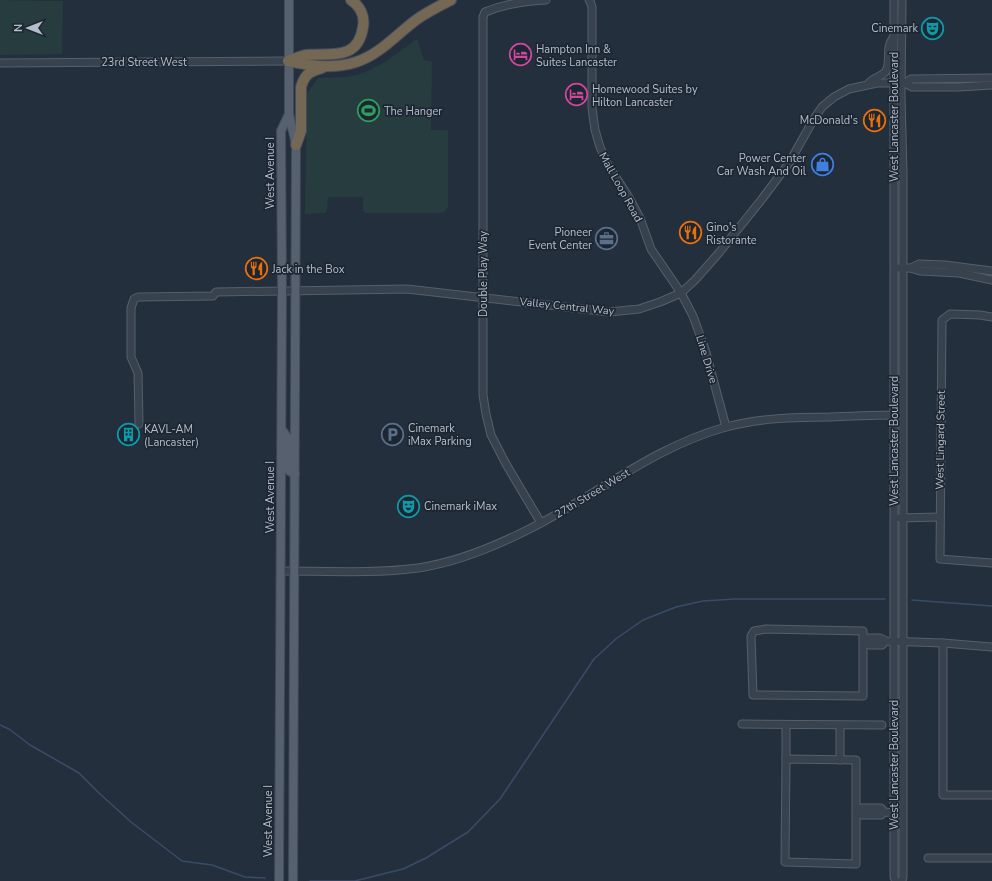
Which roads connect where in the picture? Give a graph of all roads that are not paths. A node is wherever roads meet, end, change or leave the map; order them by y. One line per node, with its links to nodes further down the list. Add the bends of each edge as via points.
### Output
1 (289, 0): 9 (main road, West Avenue I)
2 (351, 0): 9 (highway, via 358,5 364,24 362,36 356,45 340,54 305,55)
3 (451, 0): 11 (highway, via 417,20 366,58 344,65)
4 (546, 0): 27 (street, Double Play Way, via 497,6 485,12 483,17)
5 (589, 0): 26 (street, Mall Loop Road, via 592,7 592,108 600,147 608,166 640,218 651,249)
6 (894, 0): 8 (street, West Lancaster Boulevard)
7 (902, 0): 14 (street, West Lancaster Boulevard)
8 (894, 37): 13 (street, West Lancaster Boulevard); 15 (street, via 889,42 886,70)
9 (288, 61): 10 (street, 23rd Street West); 11 (highway, via 305,65); 17 (main road, West Avenue I)
10 (0, 63)
11 (330, 65): 18 (highway, via 312,71 303,81 301,131)
12 (992, 78): 14 (street, Valley Central Way, via 911,79)
13 (894, 82): 14 (street, Valley Central Way); 15 (street, Valley Central Way); 19 (street, West Lancaster Boulevard)
14 (903, 83): 16 (street, Valley Central Way, via 912,87 959,88); 20 (street, West Lancaster Boulevard)
15 (868, 84): 26 (street, Valley Central Way, via 849,89 822,107 790,163 718,254)
16 (992, 85)
17 (289, 114): 18 (main road, West Avenue I); 24 (main road, West Avenue I, via 281,131)
18 (296, 145): 25 (main road, West Avenue I)
19 (894, 268): 20 (street); 29 (street, West Lancaster Boulevard)
20 (902, 268): 21 (street); 30 (street, West Lancaster Boulevard)
21 (911, 268): 22 (street, via 919,264); 23 (street, via 920,271 959,273)
22 (992, 271)
23 (992, 280)
24 (282, 291): 25 (street, Valley Central Way); 31 (street, Valley Central Way, via 216,292 213,296 134,299 130,308 131,357 138,373); 33 (main road, West Avenue I)
25 (295, 291): 27 (street, Valley Central Way, via 407,289); 34 (main road, West Avenue I)
26 (681, 293): 27 (street, Valley Central Way, via 639,309 609,312); 32 (street, Line Drive, via 705,349)
27 (484, 297): 38 (street, Double Play Way, via 483,395 486,414 497,446)
28 (992, 317): 35 (street, West Lingard Street, via 950,314 942,320)
29 (894, 415): 30 (street, 27th Street West); 32 (street, 27th Street West, via 788,417); 36 (street, West Lancaster Boulevard)
30 (903, 415): 37 (street, West Lancaster Boulevard)
31 (139, 424)
32 (726, 427): 38 (street, 27th Street West, via 657,454)
33 (281, 428): 34 (main road, via 287,437 289,472); 40 (main road, West Avenue I)
34 (295, 474): 41 (main road, West Avenue I)
35 (939, 517): 37 (street); 39 (street, West Lingard Street, via 940,559)
36 (894, 518): 37 (street); 42 (street, West Lancaster Boulevard)
37 (902, 518): 43 (street, West Lancaster Boulevard)
38 (541, 523): 41 (street, 27th Street West, via 480,551 420,568 383,571)
39 (992, 563)
40 (281, 571): 41 (street, 27th Street West); 58 (main road, West Avenue I)
41 (294, 571): 59 (main road, West Avenue I)
42 (894, 641): 43 (street); 44 (street, via 868,638); 55 (street, West Lancaster Boulevard)
43 (903, 641): 45 (street); 61 (street, West Lancaster Boulevard)
44 (864, 642): 44 (street, via 863,631 754,631 751,636 753,695 863,696)
45 (943, 643): 46 (street); 53 (street, via 943,795)
46 (992, 647)
47 (742, 724): 48 (street)
48 (786, 725): 49 (street); 51 (street)
49 (840, 725): 50 (street); 52 (street)
50 (882, 725)
51 (786, 759): 52 (street); 54 (street, via 785,862 856,864)
52 (840, 760): 54 (street, via 856,760)
53 (992, 795)
54 (857, 811): 55 (street, via 861,808 881,808 884,812)
55 (894, 813): 60 (street, West Lancaster Boulevard)
56 (928, 858): 57 (street)
57 (992, 858)
58 (278, 881)
59 (293, 881)
60 (896, 881)
61 (902, 881)

